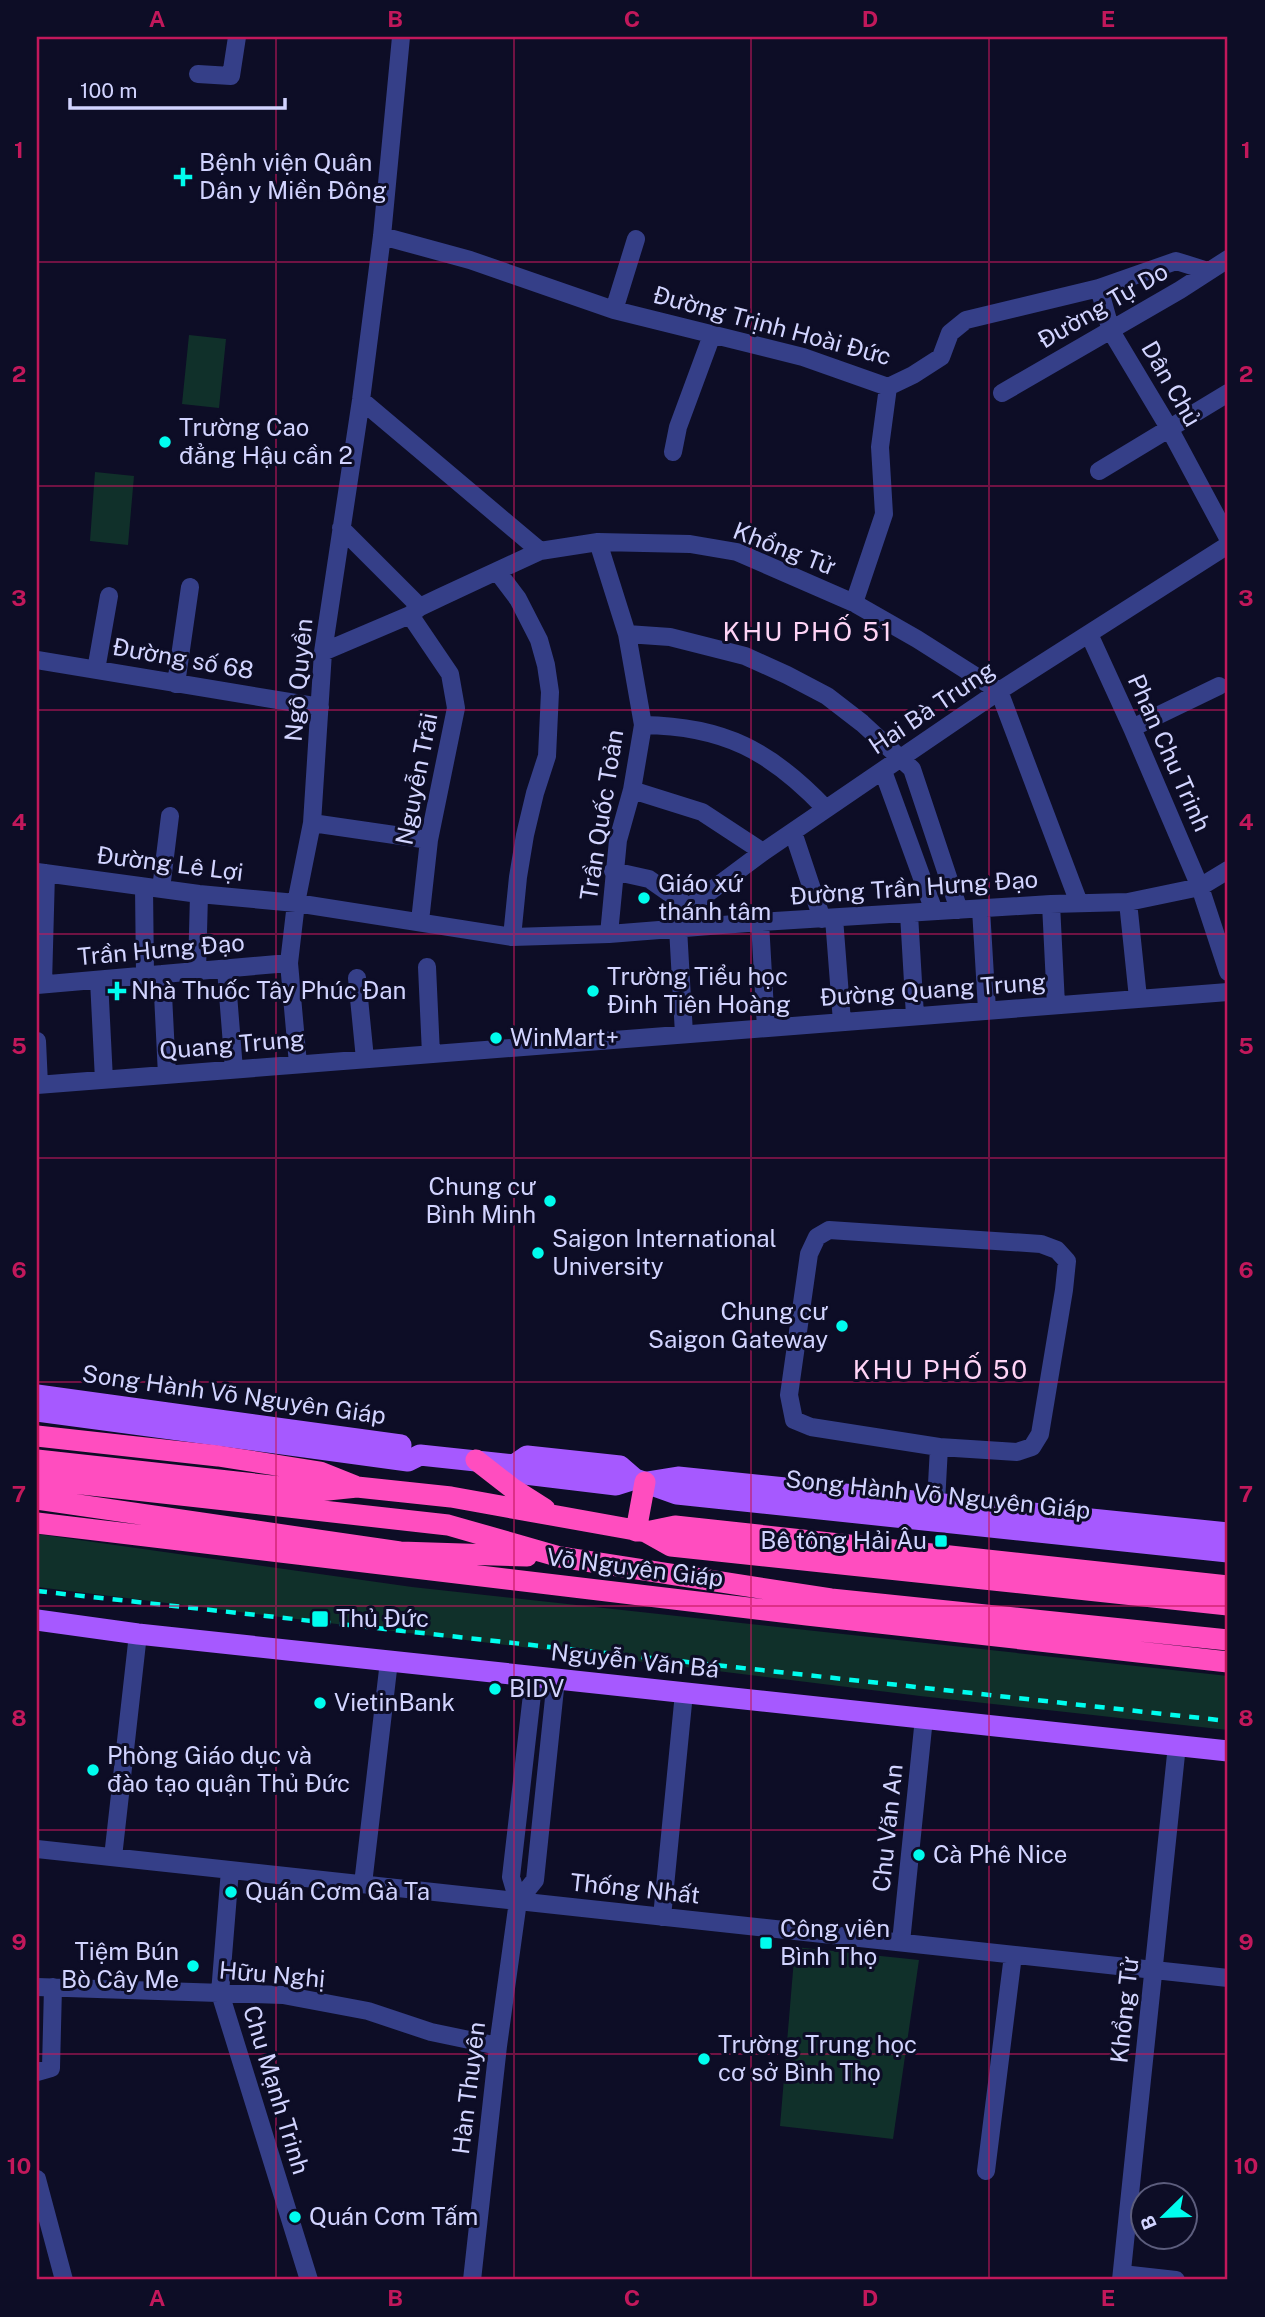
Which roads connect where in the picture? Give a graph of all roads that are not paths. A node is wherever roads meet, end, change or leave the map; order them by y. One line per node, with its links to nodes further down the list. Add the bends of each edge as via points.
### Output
1 (237, 37): 3 (street, via 231,76)
2 (401, 37): 4 (street, Ngô Quyền)
3 (198, 74)
4 (382, 236): 9 (street, Đường Trịnh Hoài Đức, via 470,260); 15 (street, Ngô Quyền)
5 (636, 239): 9 (street)
6 (1228, 259): 7 (street, Đường Tự Do)
7 (1208, 271): 8 (street, Đường Trịnh Hoài Đức, via 1176,261); 10 (street, Đường Tự Do)
8 (1099, 288): 10 (street, Dân Chủ); 12 (street, Đường Trịnh Hoài Đức, via 966,320 950,332 941,357)
9 (614, 310): 11 (street, Đường Trịnh Hoài Đức)
10 (1111, 331): 13 (street, Đường Tự Do); 16 (street, Dân Chủ)
11 (712, 335): 12 (street, Đường Trịnh Hoài Đức, via 803,357); 17 (street)
12 (888, 387): 27 (street, via 880,447 884,514)
13 (1002, 393)
14 (1228, 393): 16 (street)
15 (361, 400): 19 (street, Ngô Quyền); 23 (street)
16 (1169, 428): 18 (street); 20 (street, Dân Chủ)
17 (673, 452)
18 (1099, 471)
19 (341, 528): 28 (street, Nguyễn Trãi); 31 (street, Ngô Quyền)
20 (1228, 538)
21 (598, 542): 23 (street, Khổng Tử); 27 (street, Khổng Tử, via 690,544 737,552); 29 (street, Trần Quốc Toản)
22 (1228, 545): 30 (street, Hai Bà Trưng)
23 (540, 551): 24 (street, Khổng Tử)
24 (497, 572): 28 (street, Khổng Tử); 69 (street, via 518,599 539,640 550,692 547,756 526,835)
25 (190, 587): 34 (street)
26 (109, 596): 33 (street)
27 (854, 603): 36 (street, Khổng Tử)
28 (415, 611): 31 (street, Khổng Tử); 47 (street, Nguyễn Trãi, via 450,674 456,708)
29 (627, 634): 38 (street, Trần Quốc Toản); 40 (street, via 707,645 787,675 827,696)
30 (1089, 634): 36 (street, Hai Bà Trưng); 39 (street, Phan Chu Trinh)
31 (323, 652): 37 (street, Ngô Quyền)
32 (37, 660): 33 (street, Đường số 68)
33 (96, 670): 34 (street, Đường số 68)
34 (176, 684): 37 (street, Đường số 68)
35 (1219, 686): 39 (street)
36 (999, 691): 40 (street, Hai Bà Trưng); 57 (street)
37 (320, 707): 45 (street, Ngô Quyền)
38 (643, 725): 42 (street, Trần Quốc Toản); 43 (street, via 699,729 734,739 805,787)
39 (1132, 728): 52 (street, Phan Chu Trinh)
40 (900, 759): 41 (street, Hai Bà Trưng); 61 (street, via 912,769)
41 (883, 771): 43 (street, Hai Bà Trưng); 62 (street)
42 (632, 790): 48 (street, via 702,812); 50 (street, Trần Quốc Toản)
43 (826, 809): 46 (street, Hai Bà Trưng)
44 (170, 816): 53 (street)
45 (313, 823): 47 (street); 56 (street, Ngô Quyền)
46 (793, 832): 48 (street, Hai Bà Trưng); 64 (street)
47 (429, 840): 65 (street, Nguyễn Trãi)
48 (763, 852): 59 (street, Hai Bà Trưng)
49 (1228, 870): 52 (street, Đường Trần Hưng Đạo)
50 (614, 872): 59 (street, via 649,879); 68 (street, Trần Quốc Toản)
51 (41, 873): 53 (street, Đường Lê Lợi); 78 (street)
52 (1200, 887): 55 (street, Đường Trần Hưng Đạo); 74 (street, Phan Chu Trinh)
53 (153, 888): 54 (street, Đường Lê Lợi); 75 (street)
54 (199, 894): 56 (street, Đường Lê Lợi); 73 (street)
55 (1128, 902): 57 (street, Đường Trần Hưng Đạo); 80 (street)
56 (296, 903): 65 (street, Đường Trần Hưng Đạo); 70 (street, Ngô Quyền)
57 (1079, 903): 58 (street, Đường Trần Hưng Đạo)
58 (1051, 904): 60 (street, Đường Trần Hưng Đạo); 81 (street)
59 (689, 907): 67 (street, Hai Bà Trưng)
60 (981, 909): 61 (street, Đường Trần Hưng Đạo); 82 (street)
61 (959, 910): 62 (street, Đường Trần Hưng Đạo)
62 (934, 911): 63 (street, Đường Trần Hưng Đạo)
63 (909, 914): 64 (street, Đường Trần Hưng Đạo); 83 (street)
64 (828, 919): 66 (street, Đường Trần Hưng Đạo); 84 (street)
65 (420, 921): 69 (street, Đường Trần Hưng Đạo)
66 (760, 922): 67 (street, Đường Trần Hưng Đạo); 85 (street)
67 (678, 928): 68 (street, Đường Trần Hưng Đạo); 86 (street)
68 (608, 934): 69 (street, Đường Trần Hưng Đạo)
69 (512, 936)
70 (289, 963): 72 (street, Trần Hưng Đạo); 90 (street, Ngô Quyền)
71 (427, 967): 88 (street)
72 (226, 969): 73 (street, Trần Hưng Đạo); 91 (street)
73 (197, 971): 75 (street, Trần Hưng Đạo)
74 (1228, 972)
75 (153, 975): 77 (street, Trần Hưng Đạo); 92 (street)
76 (357, 978): 89 (street)
77 (99, 980): 78 (street, Trần Hưng Đạo); 93 (street)
78 (40, 984)
79 (1228, 992): 80 (street, Đường Quang Trung)
80 (1138, 998): 81 (street, Đường Quang Trung)
81 (1056, 1005): 82 (street, Đường Quang Trung)
82 (987, 1010): 83 (street, Đường Quang Trung)
83 (915, 1016): 84 (street, Đường Quang Trung)
84 (842, 1022): 85 (street, Đường Quang Trung)
85 (766, 1028): 86 (street, Đường Quang Trung)
86 (684, 1034): 88 (street, Đường Quang Trung)
87 (37, 1041): 94 (street)
88 (431, 1054): 89 (street, Quang Trung)
89 (365, 1059): 90 (street, Quang Trung)
90 (298, 1064): 91 (street, Quang Trung)
91 (234, 1070): 92 (street, Quang Trung)
92 (167, 1075): 93 (street, Quang Trung)
93 (104, 1080): 94 (street, Quang Trung)
94 (38, 1085)
95 (37, 1395): 99 (main road, Song Hành Võ Nguyên Giáp, via 414,1447)
96 (37, 1411): 99 (main road, Song Hành Võ Nguyên Giáp, via 408,1461)
97 (37, 1436): 104 (highway, Võ Nguyên Giáp, via 320,1472)
98 (939, 1447): 98 (street, via 1017,1452 1032,1447 1040,1434 1067,1261 1057,1250 1041,1244 830,1230 817,1237 809,1254 789,1395 794,1420 811,1427); 106 (street)
99 (421, 1455): 101 (main road, Song Hành Võ Nguyên Giáp)
100 (37, 1460): 104 (highway, via 318,1491)
101 (476, 1460): 103 (main road, Song Hành Võ Nguyên Giáp, via 514,1465 527,1456 620,1466); 107 (highway)
102 (37, 1479): 112 (highway, Võ Nguyên Giáp, via 447,1525)
103 (640, 1481): 106 (main road, Song Hành Võ Nguyên Giáp, via 678,1477); 109 (highway); 111 (main road, Song Hành Võ Nguyên Giáp, via 677,1494)
104 (351, 1488): 107 (highway, Võ Nguyên Giáp, via 451,1497)
105 (37, 1499): 112 (highway, Võ Nguyên Giáp, via 400,1552)
106 (936, 1503): 110 (main road, Song Hành Võ Nguyên Giáp)
107 (552, 1514): 109 (highway, Võ Nguyên Giáp)
108 (37, 1523): 117 (highway, Võ Nguyên Giáp)
109 (641, 1532): 113 (highway, Võ Nguyên Giáp, via 675,1526); 115 (highway, Võ Nguyên Giáp, via 671,1546)
110 (1228, 1533)
111 (1228, 1552)
112 (560, 1557): 114 (highway, Võ Nguyên Giáp)
113 (1228, 1586)
114 (831, 1599): 116 (highway, Võ Nguyên Giáp); 117 (highway)
115 (1228, 1605)
116 (924, 1609): 119 (highway); 121 (highway, Võ Nguyên Giáp)
117 (807, 1615): 119 (highway, Võ Nguyên Giáp)
118 (37, 1620): 120 (main road, Nguyễn Văn Bá)
119 (947, 1630): 123 (highway, Võ Nguyên Giáp)
120 (138, 1634): 122 (main road, Nguyễn Văn Bá); 131 (street)
121 (1228, 1640)
122 (390, 1661): 124 (main road, Nguyễn Văn Bá); 133 (street)
123 (1228, 1662)
124 (534, 1676): 125 (main road, Nguyễn Văn Bá); 134 (street, Hàn Thuyên, via 511,1877)
125 (556, 1679): 126 (main road, Nguyễn Văn Bá); 134 (street, Hàn Thuyên, via 535,1880)
126 (684, 1693): 127 (main road, Nguyễn Văn Bá); 135 (street)
127 (924, 1718): 128 (main road, Nguyễn Văn Bá); 136 (street, Chu Văn An)
128 (1177, 1745): 129 (main road, Nguyễn Văn Bá); 138 (street, Khổng Tử)
129 (1228, 1751)
130 (37, 1849): 131 (street, Thống Nhất)
131 (113, 1857): 132 (street, Thống Nhất)
132 (230, 1870): 133 (street, Thống Nhất); 141 (street, Chu Mạnh Trinh)
133 (363, 1884): 134 (street, Thống Nhất)
134 (518, 1901): 135 (street, Thống Nhất); 142 (street, Hàn Thuyên)
135 (662, 1917): 136 (street, Thống Nhất)
136 (901, 1942): 137 (street, Thống Nhất)
137 (1013, 1955): 138 (street, Thống Nhất); 144 (street)
138 (1153, 1970): 139 (street, Thống Nhất); 146 (street, Khổng Tử)
139 (1228, 1978)
140 (45, 1987): 141 (street, Hữu Nghị); 143 (street, via 51,2068)
141 (220, 1993): 142 (street, Hữu Nghị, via 283,1995 368,2011 431,2032); 148 (street, Chu Mạnh Trinh)
142 (498, 2046): 149 (street, Hàn Thuyên)
143 (37, 2072)
144 (986, 2171)
145 (37, 2179): 147 (street)
146 (1121, 2277): 150 (street)
147 (64, 2280)
148 (309, 2280)
149 (472, 2280)
150 (1176, 2280)

